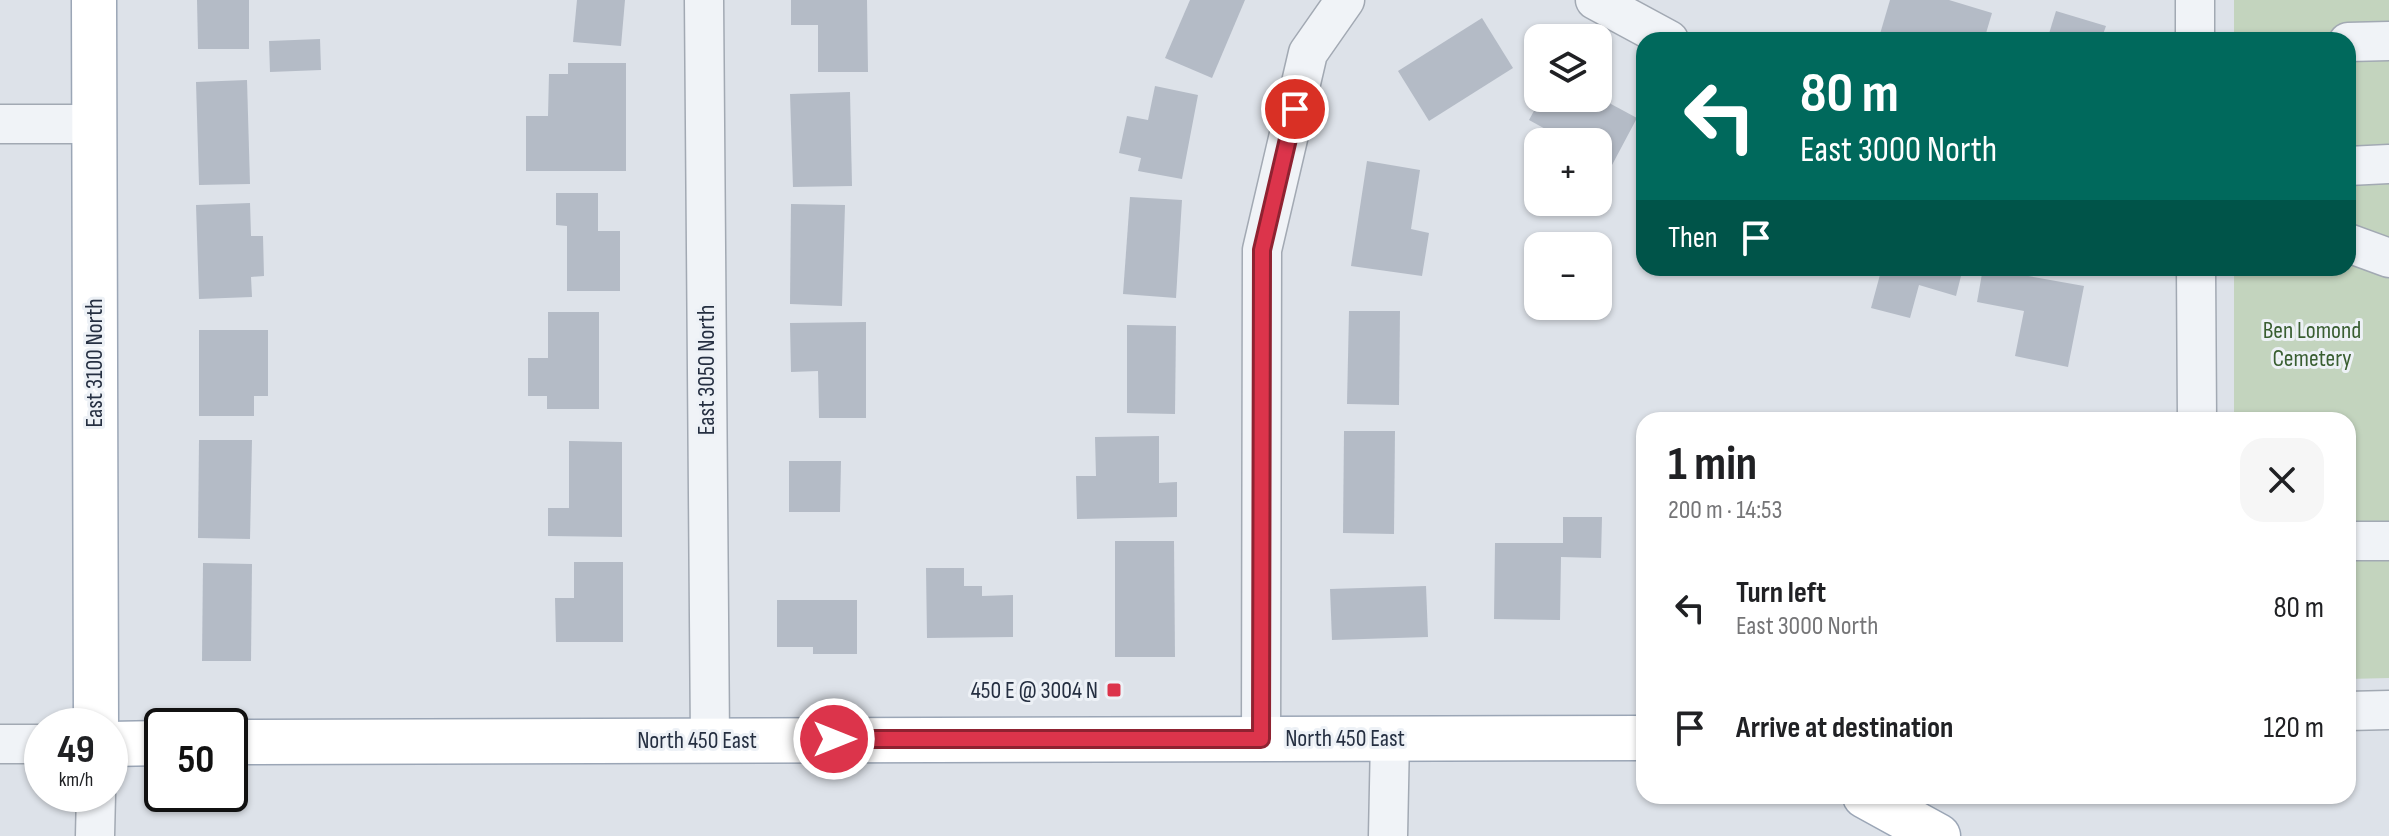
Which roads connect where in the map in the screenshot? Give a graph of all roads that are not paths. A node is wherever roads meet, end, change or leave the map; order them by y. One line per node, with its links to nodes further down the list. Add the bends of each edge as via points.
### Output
1 (94, 0): 11 (main road, East 3100 North)
2 (704, 0): 26 (street, East 3050 North)
3 (1345, 0): 25 (street, via 1308,53 1262,250)
4 (1595, 0): 6 (street)
5 (2195, 0): 7 (street)
6 (1654, 32)
7 (2195, 32)
8 (2389, 41): 9 (street)
9 (2356, 42)
10 (0, 124): 11 (street)
11 (94, 124): 20 (main road, East 3100 North)
12 (2389, 164): 13 (street)
13 (2356, 166)
14 (2356, 246): 15 (street)
15 (2389, 258)
16 (2196, 276): 17 (street)
17 (2197, 412)
18 (2356, 541): 19 (street)
19 (2389, 541)
20 (96, 708)
21 (2389, 710): 22 (street)
22 (2356, 711)
23 (1390, 738): 24 (main road, North 450 East); 25 (main road, North 450 East); 33 (street)
24 (1636, 738)
25 (1261, 739): 26 (main road, North 450 East)
26 (710, 740): 27 (main road, North 450 East)
27 (248, 742)
28 (0, 744): 29 (street)
29 (24, 744)
30 (1880, 804): 34 (main road)
31 (96, 812): 32 (street)
32 (95, 836)
33 (1388, 836)
34 (1938, 836)

